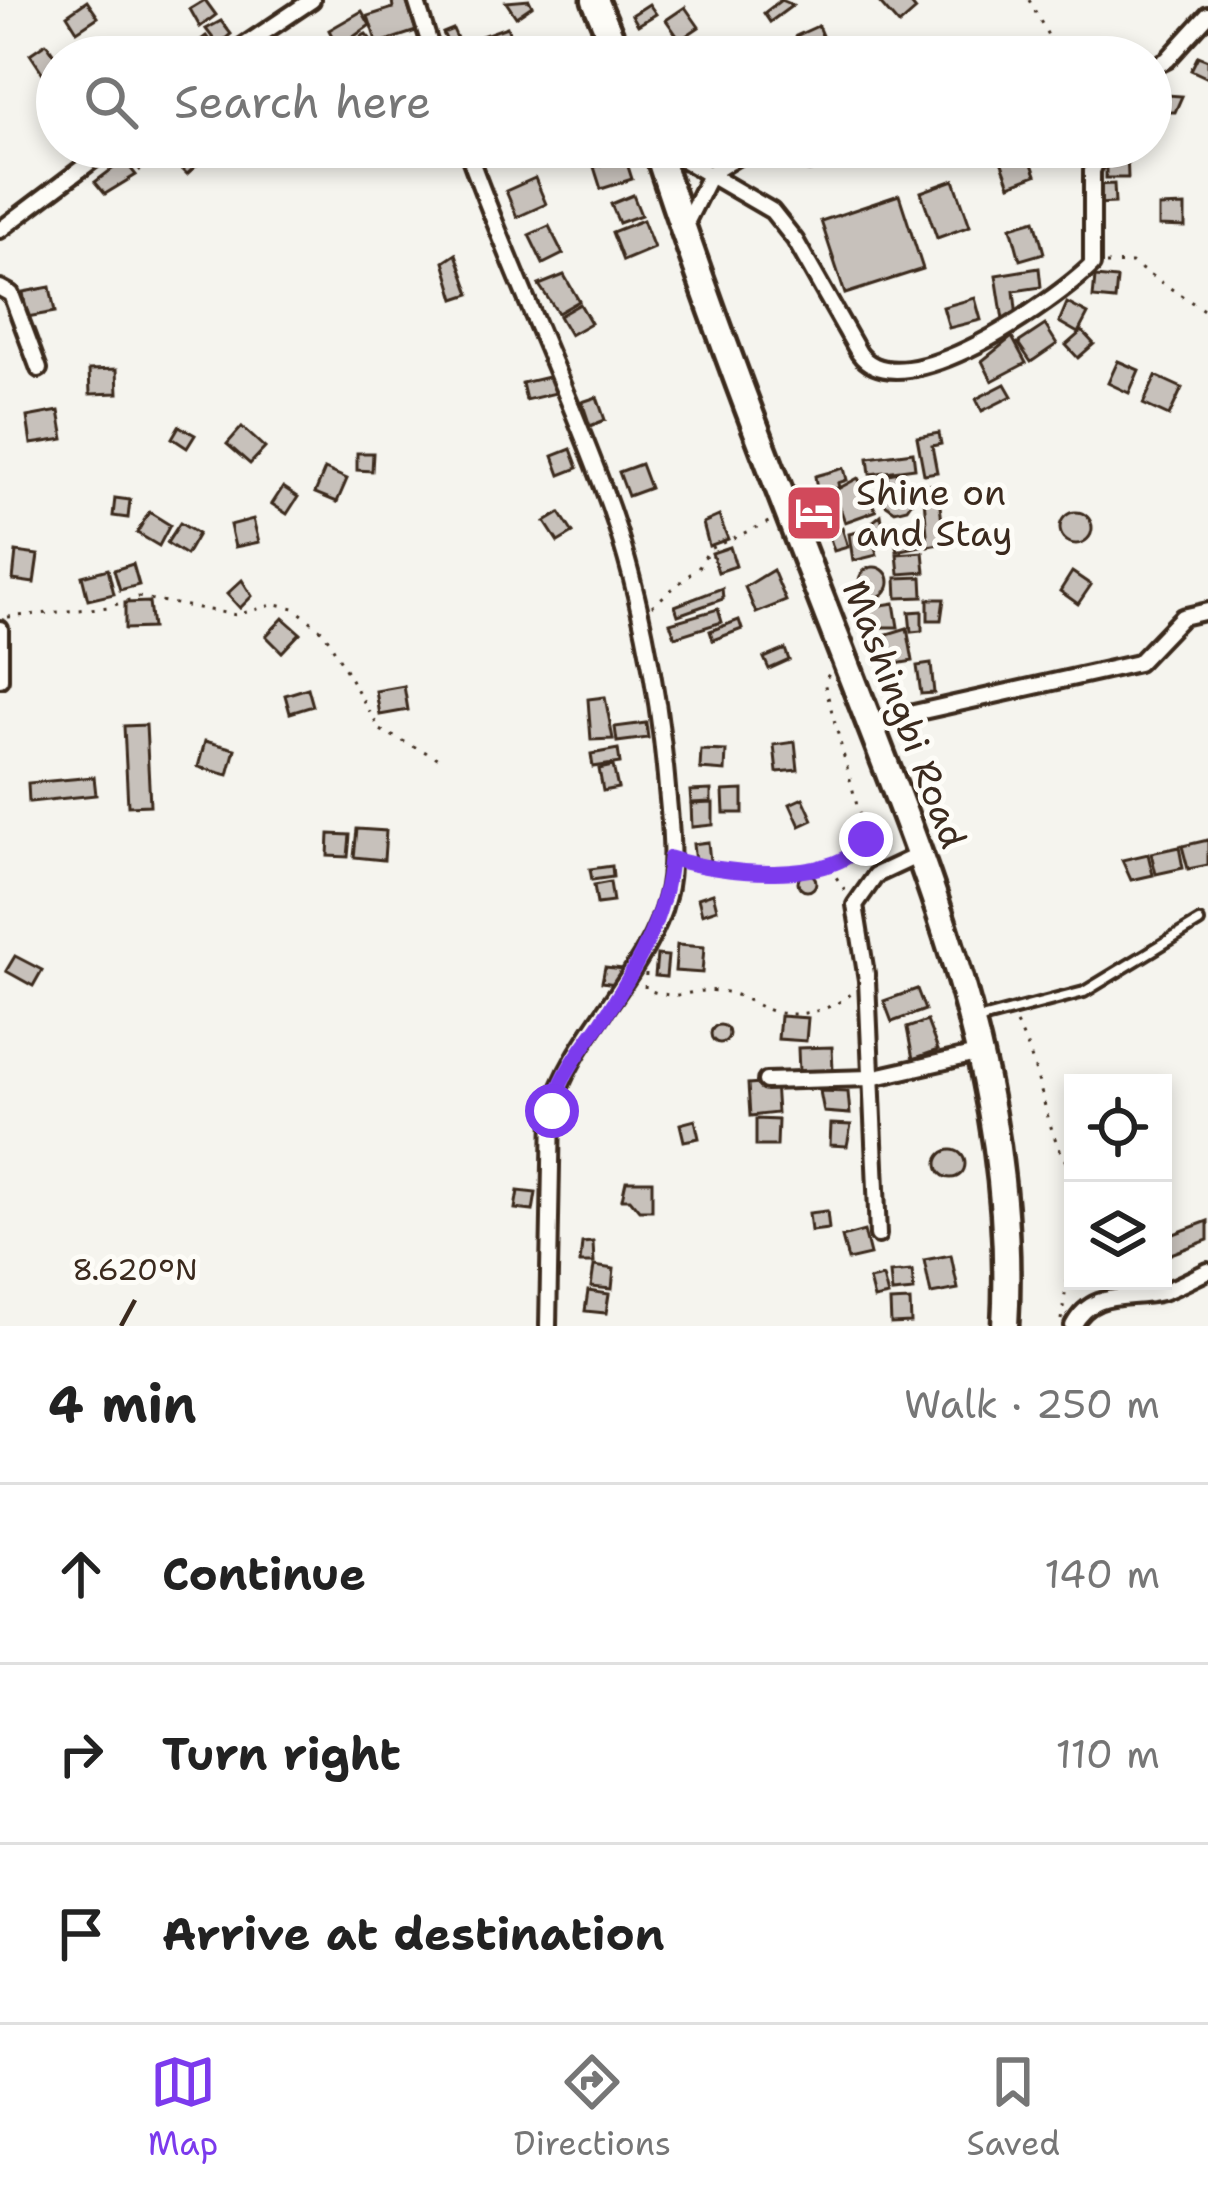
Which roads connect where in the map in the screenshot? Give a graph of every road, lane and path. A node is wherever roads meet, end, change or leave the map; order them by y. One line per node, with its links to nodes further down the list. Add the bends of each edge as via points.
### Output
1 (312, 0): 6 (street)
2 (416, 0): 7 (street)
3 (595, 0): 8 (main road)
4 (1029, 0): 9 (path)
5 (1208, 15): 10 (street)
6 (258, 36)
7 (427, 36)
8 (610, 36)
9 (1049, 36)
10 (1172, 54)
11 (82, 168): 19 (street)
12 (474, 168): 27 (street, via 607,497)
13 (665, 168): 18 (main road, Mashingbi Road)
14 (701, 168): 17 (street)
15 (719, 168): 17 (street)
16 (1093, 168): 20 (street)
17 (711, 173): 18 (street); 20 (street, via 772,211 859,353 883,370 931,363 1026,320)
18 (683, 229): 24 (main road, Mashingbi Road)
19 (0, 230)
20 (1092, 265): 22 (path, via 1132,263)
21 (0, 288): 23 (street, via 11,294)
22 (1208, 313)
23 (39, 369)
24 (789, 511): 27 (path, via 710,550); 29 (main road, Mashingbi Road)
25 (1208, 611): 31 (street, via 1182,617 1138,663)
26 (0, 617): 32 (path, via 109,608 138,597 236,614 294,608 324,632 380,730)
27 (637, 620): 34 (street, via 662,735)
28 (0, 629): 30 (street)
29 (843, 655): 31 (main road, Mashingbi Road); 35 (path, via 824,682 866,839)
30 (0, 679)
31 (869, 723): 33 (main road, Mashingbi Road)
32 (438, 758)
33 (921, 854): 36 (street, via 876,875); 41 (main road, Mashingbi Road)
34 (670, 858): 35 (path, via 712,871); 38 (street, via 668,895)
35 (829, 867): 36 (path)
36 (855, 905): 39 (street)
37 (1199, 922): 40 (lane, via 1084,992)
38 (643, 945): 39 (path, via 645,989 674,999 712,990 774,1012 814,1012 836,1006); 49 (street, via 558,1086)
39 (867, 980): 43 (street)
40 (1009, 1012): 41 (lane); 45 (path, via 1033,1053 1047,1122)
41 (976, 1021): 42 (main road, Mashingbi Road)
42 (982, 1052): 43 (street); 50 (main road, Mashingbi Road, via 1002,1180)
43 (872, 1078): 44 (street); 46 (street)
44 (766, 1081)
45 (1064, 1155)
46 (878, 1234)
47 (1208, 1271): 52 (street, via 1159,1293 1114,1293)
48 (1064, 1284): 51 (path)
49 (548, 1326)
50 (1005, 1326)
51 (1061, 1326)
52 (1073, 1326)

